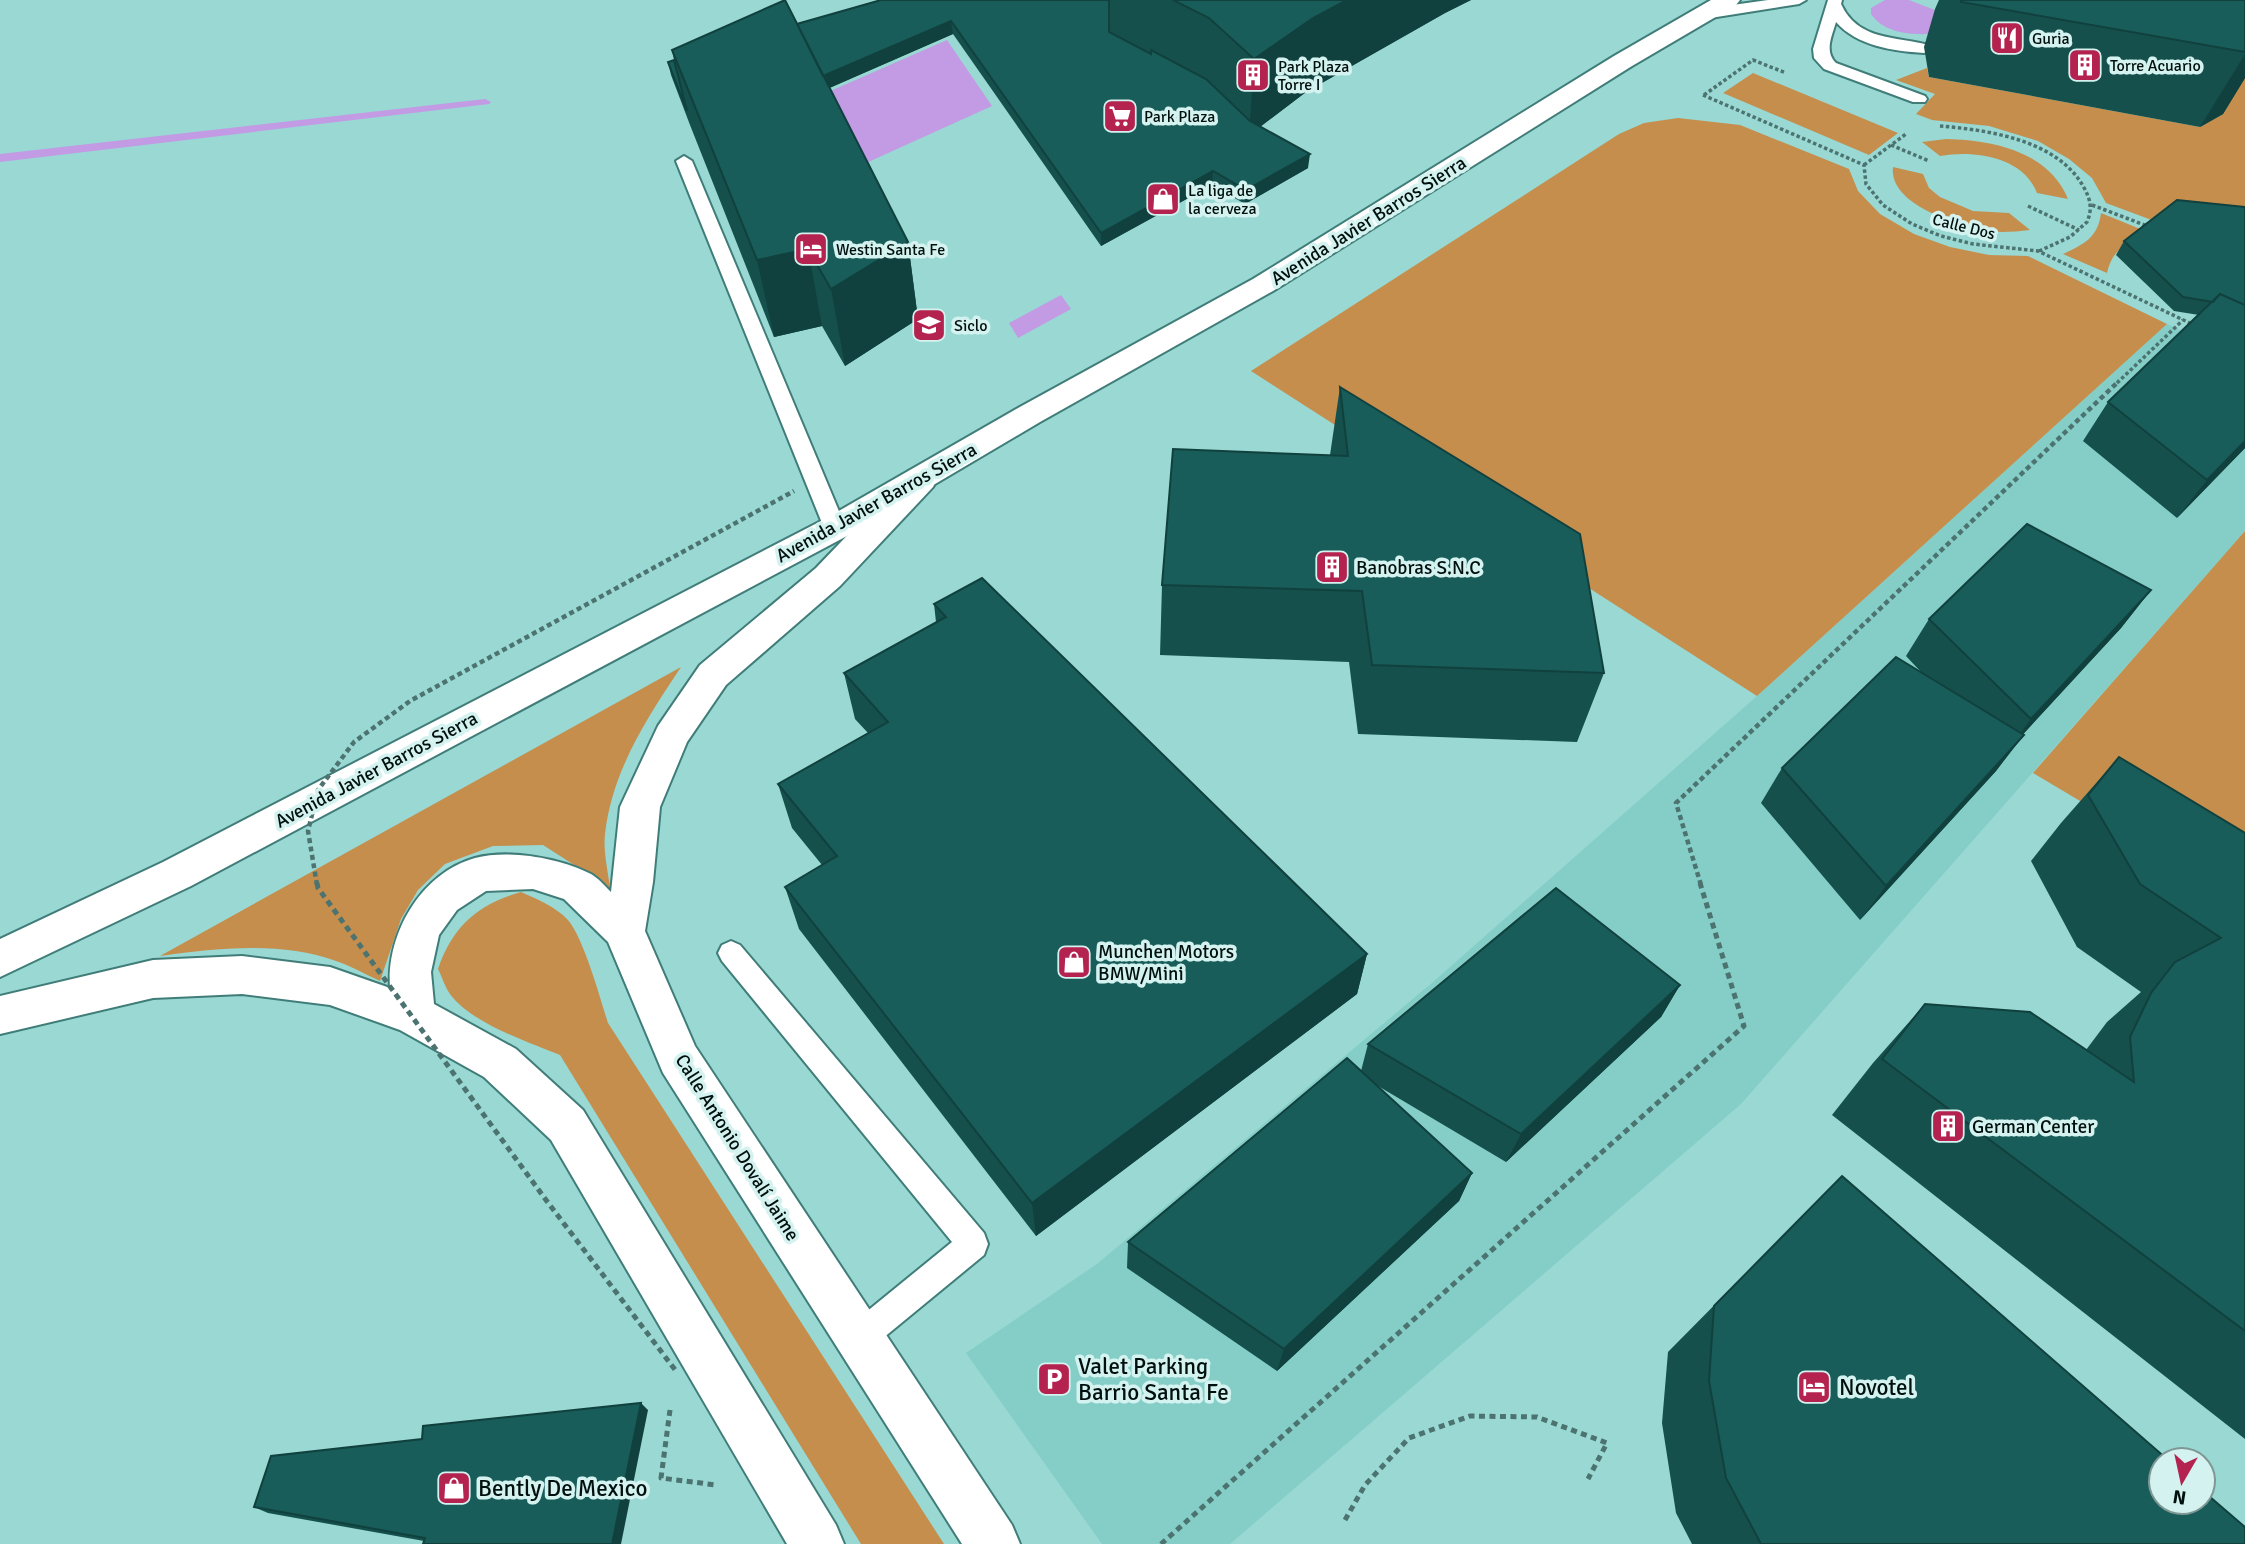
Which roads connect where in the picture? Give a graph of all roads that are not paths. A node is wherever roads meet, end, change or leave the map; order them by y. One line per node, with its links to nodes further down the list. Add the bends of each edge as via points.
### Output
1 (1799, 0): 3 (lane)
2 (1834, 2): 4 (lane, via 1836,15 1864,36); 5 (lane, via 1822,58 1830,66)
3 (1716, 7): 7 (street, Avenida Javier Barros Sierra, via 1263,285)
4 (1924, 48)
5 (1920, 99)
6 (684, 161): 8 (lane)
7 (920, 480): 8 (street, Avenida Javier Barros Sierra); 9 (street, via 828,577 713,675 671,736 640,807)
8 (835, 528): 11 (street, Avenida Javier Barros Sierra, via 177,874)
9 (624, 931): 13 (street, via 578,887 533,872 478,874 443,898 419,929 410,972); 14 (street, Calle Antonio Dovalí Jaime, via 679,1059)
10 (731, 953): 14 (lane, via 973,1244)
11 (0, 959)
12 (0, 1015): 13 (street, via 153,979 242,975 330,986)
13 (414, 1016): 15 (street, via 500,1063 566,1125)
14 (860, 1337): 16 (street, Calle Antonio Dovalí Jaime)
15 (817, 1544)
16 (993, 1544)

